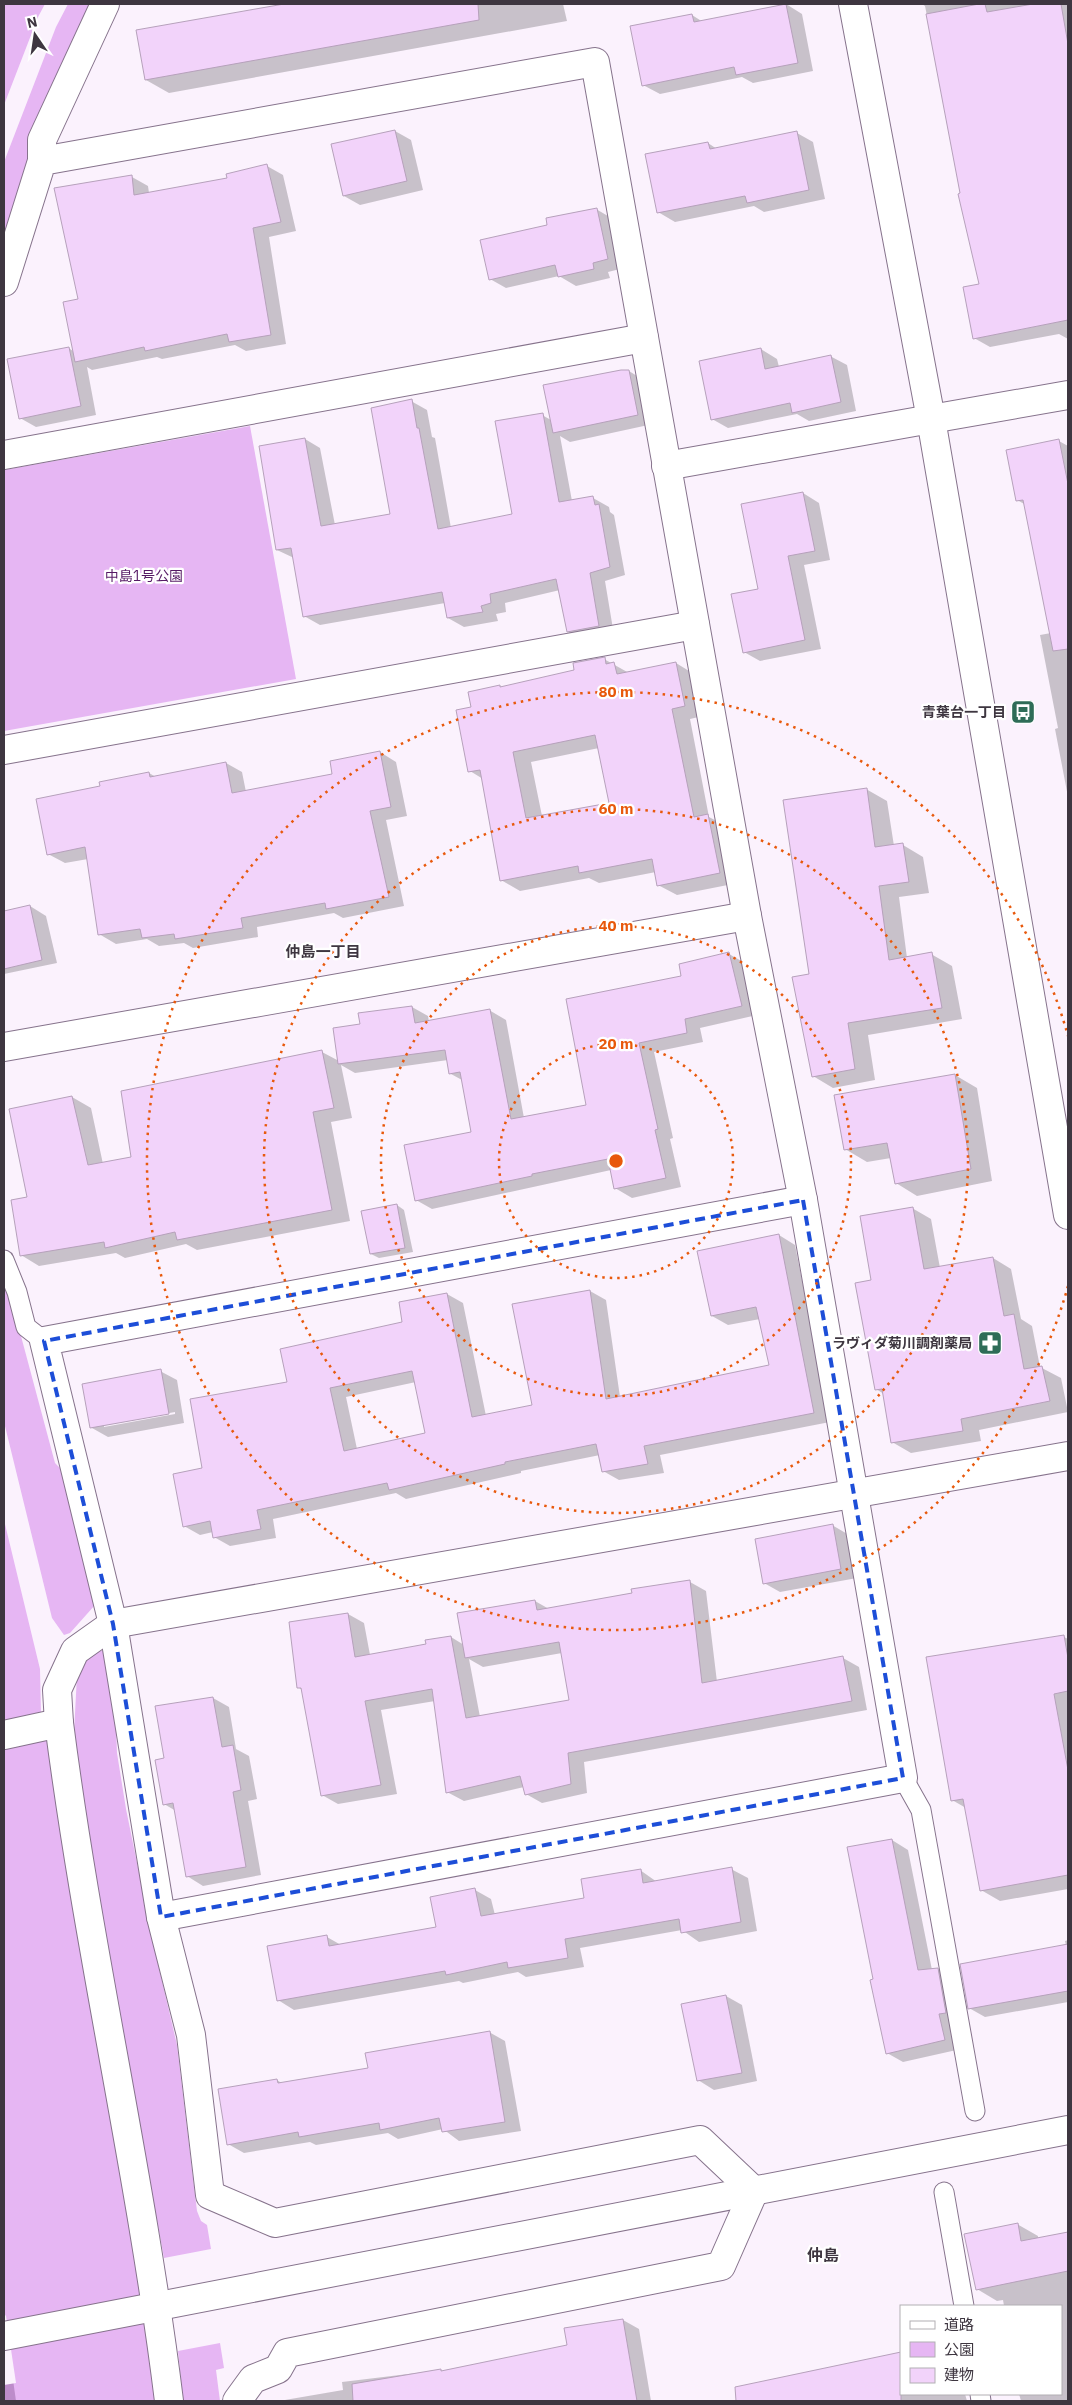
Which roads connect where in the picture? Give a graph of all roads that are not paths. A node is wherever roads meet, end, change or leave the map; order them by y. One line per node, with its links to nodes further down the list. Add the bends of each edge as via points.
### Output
1 (105, 4): 3 (street, via 42,140)
2 (854, 4): 7 (street)
3 (42, 161): 4 (street); 5 (street, via 595,62)
4 (4, 282)
5 (644, 338): 8 (street); 9 (street)
6 (1068, 395): 7 (street)
7 (931, 419): 9 (street); 14 (street)
8 (4, 455)
9 (666, 466): 10 (street)
10 (695, 625): 11 (street); 12 (street)
11 (4, 750)
12 (747, 916): 13 (street); 15 (street)
13 (4, 1047)
14 (1064, 1163): 16 (street)
15 (803, 1200): 18 (street); 20 (street)
16 (1068, 1215)
17 (4, 1260): 18 (lane, via 26,1326)
18 (44, 1341): 21 (street)
19 (1068, 1456): 20 (street)
20 (856, 1494): 21 (street); 24 (street)
21 (113, 1624): 22 (street, via 75,1651 57,1690); 25 (street)
22 (52, 1725): 23 (street); 31 (street, via 92,1942)
23 (4, 1734)
24 (904, 1778): 25 (street); 26 (lane, via 921,1810)
25 (161, 1917): 28 (street, via 191,2036 210,2195 276,2223 700,2140)
26 (975, 2111)
27 (1068, 2130): 28 (street)
28 (754, 2191): 31 (street); 34 (street, via 721,2266 287,2353 278,2369 252,2379)
29 (944, 2192): 30 (lane)
30 (964, 2305)
31 (150, 2309): 32 (street); 33 (street)
32 (4, 2336)
33 (169, 2401)
34 (238, 2401)

